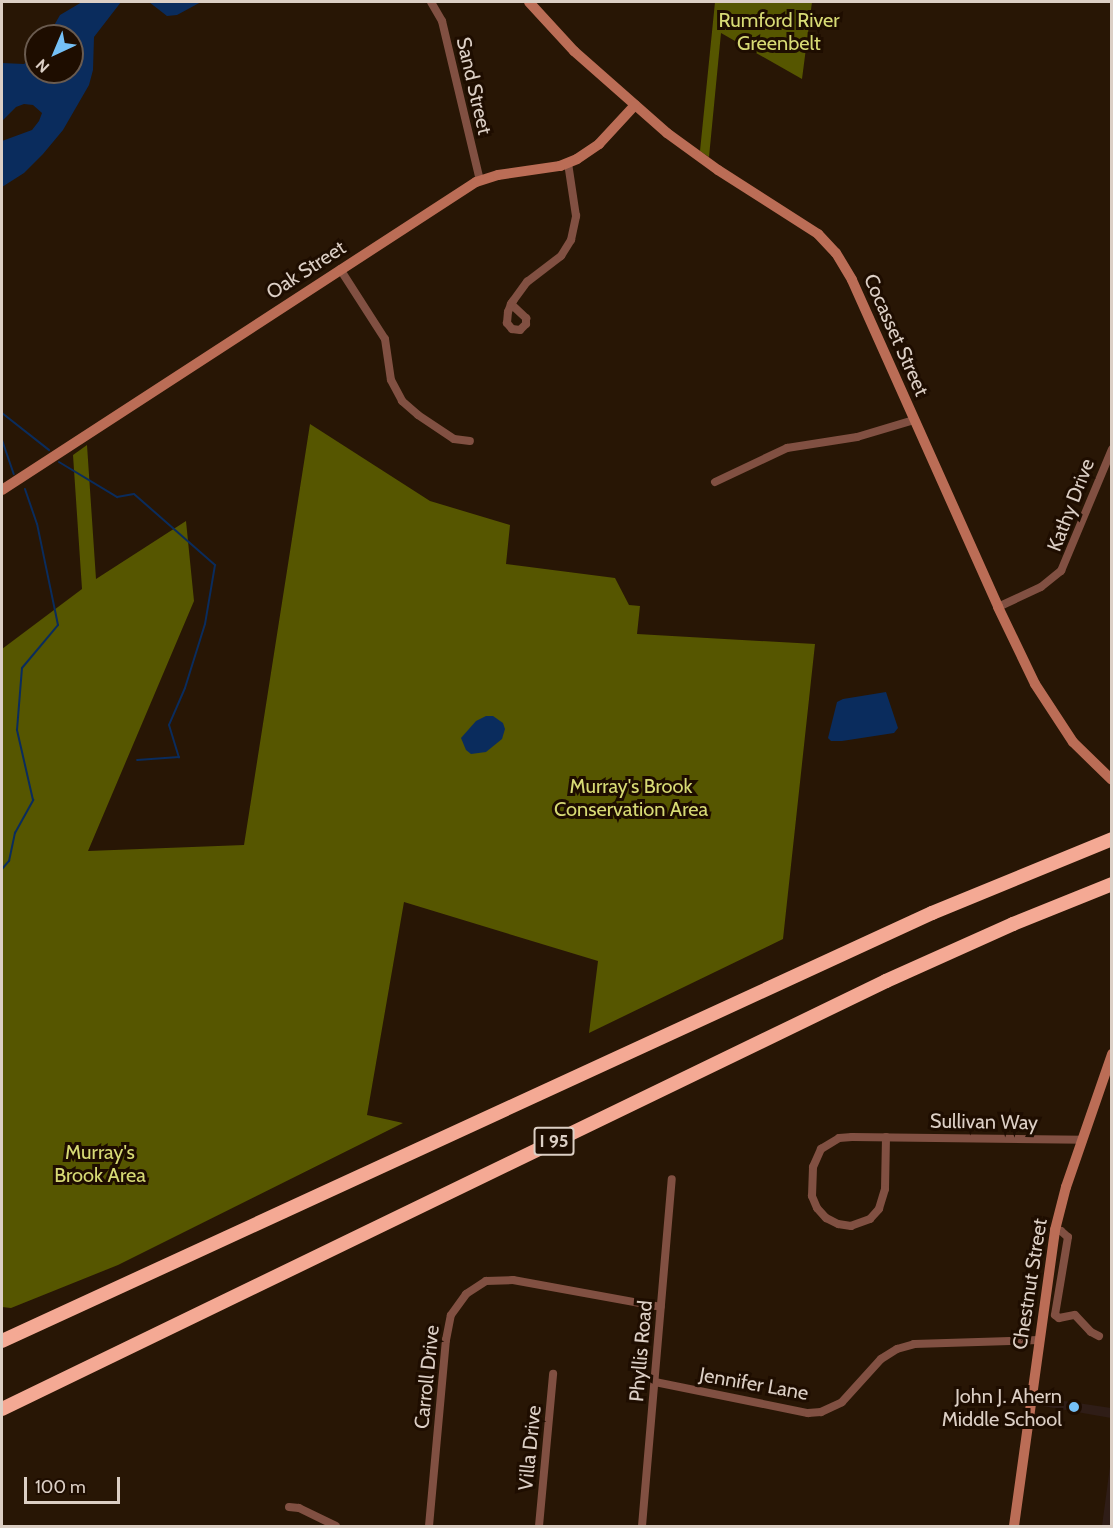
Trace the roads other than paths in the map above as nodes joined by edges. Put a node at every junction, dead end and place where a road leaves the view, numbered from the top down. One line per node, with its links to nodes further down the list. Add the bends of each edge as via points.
1 (431, 2): 5 (street, Sand Street, via 442,21)
2 (529, 2): 3 (street, Cocasset Street, via 565,42)
3 (635, 105): 4 (street, Oak Street, via 599,144); 8 (street, Cocasset Street, via 677,141 831,246 852,280)
4 (568, 164): 5 (street, Oak Street); 7 (street, via 576,216 571,240 556,261 522,287)
5 (480, 180): 6 (street, Oak Street)
6 (340, 269): 9 (street, via 385,339 391,380 402,401 454,439); 12 (street, Oak Street)
7 (511, 304)
8 (914, 420): 11 (street, via 857,436 787,448); 13 (street, Cocasset Street)
9 (470, 441)
10 (1112, 449): 13 (street, Kathy Drive, via 1061,571 1041,587)
11 (715, 482)
12 (2, 490)
13 (998, 607): 14 (street, Cocasset Street, via 1047,705 1080,750)
14 (1111, 780)
15 (1112, 839): 25 (highway, I 95, via 922,918)
16 (1112, 884): 28 (highway, I 95, via 886,981)
17 (1112, 1054): 19 (street, Chestnut Street)
18 (886, 1137): 18 (street, Sullivan Way, via 885,1190 879,1209 858,1224 838,1224 826,1218 814,1202 812,1189 813,1167 821,1149 845,1137); 19 (street, Sullivan Way)
19 (1083, 1140): 21 (street, Chestnut Street)
20 (672, 1179): 22 (street, Phyllis Road)
21 (1055, 1230): 23 (street, via 1068,1237 1055,1315 1075,1315); 24 (street, Chestnut Street)
22 (662, 1307): 27 (street, Phyllis Road); 31 (street, Carroll Drive, via 513,1280 486,1281 466,1294 455,1307 447,1332)
23 (1099, 1336)
24 (1039, 1340): 27 (street, Jennifer Lane, via 914,1344 897,1349 881,1359 842,1402 814,1412 790,1411); 34 (street, Chestnut Street)
25 (2, 1341)
26 (554, 1374): 32 (street, Villa Drive)
27 (655, 1382): 33 (street, Phyllis Road)
28 (2, 1409)
29 (289, 1507): 30 (street)
30 (336, 1527)
31 (429, 1527)
32 (538, 1527)
33 (642, 1527)
34 (1014, 1527)

